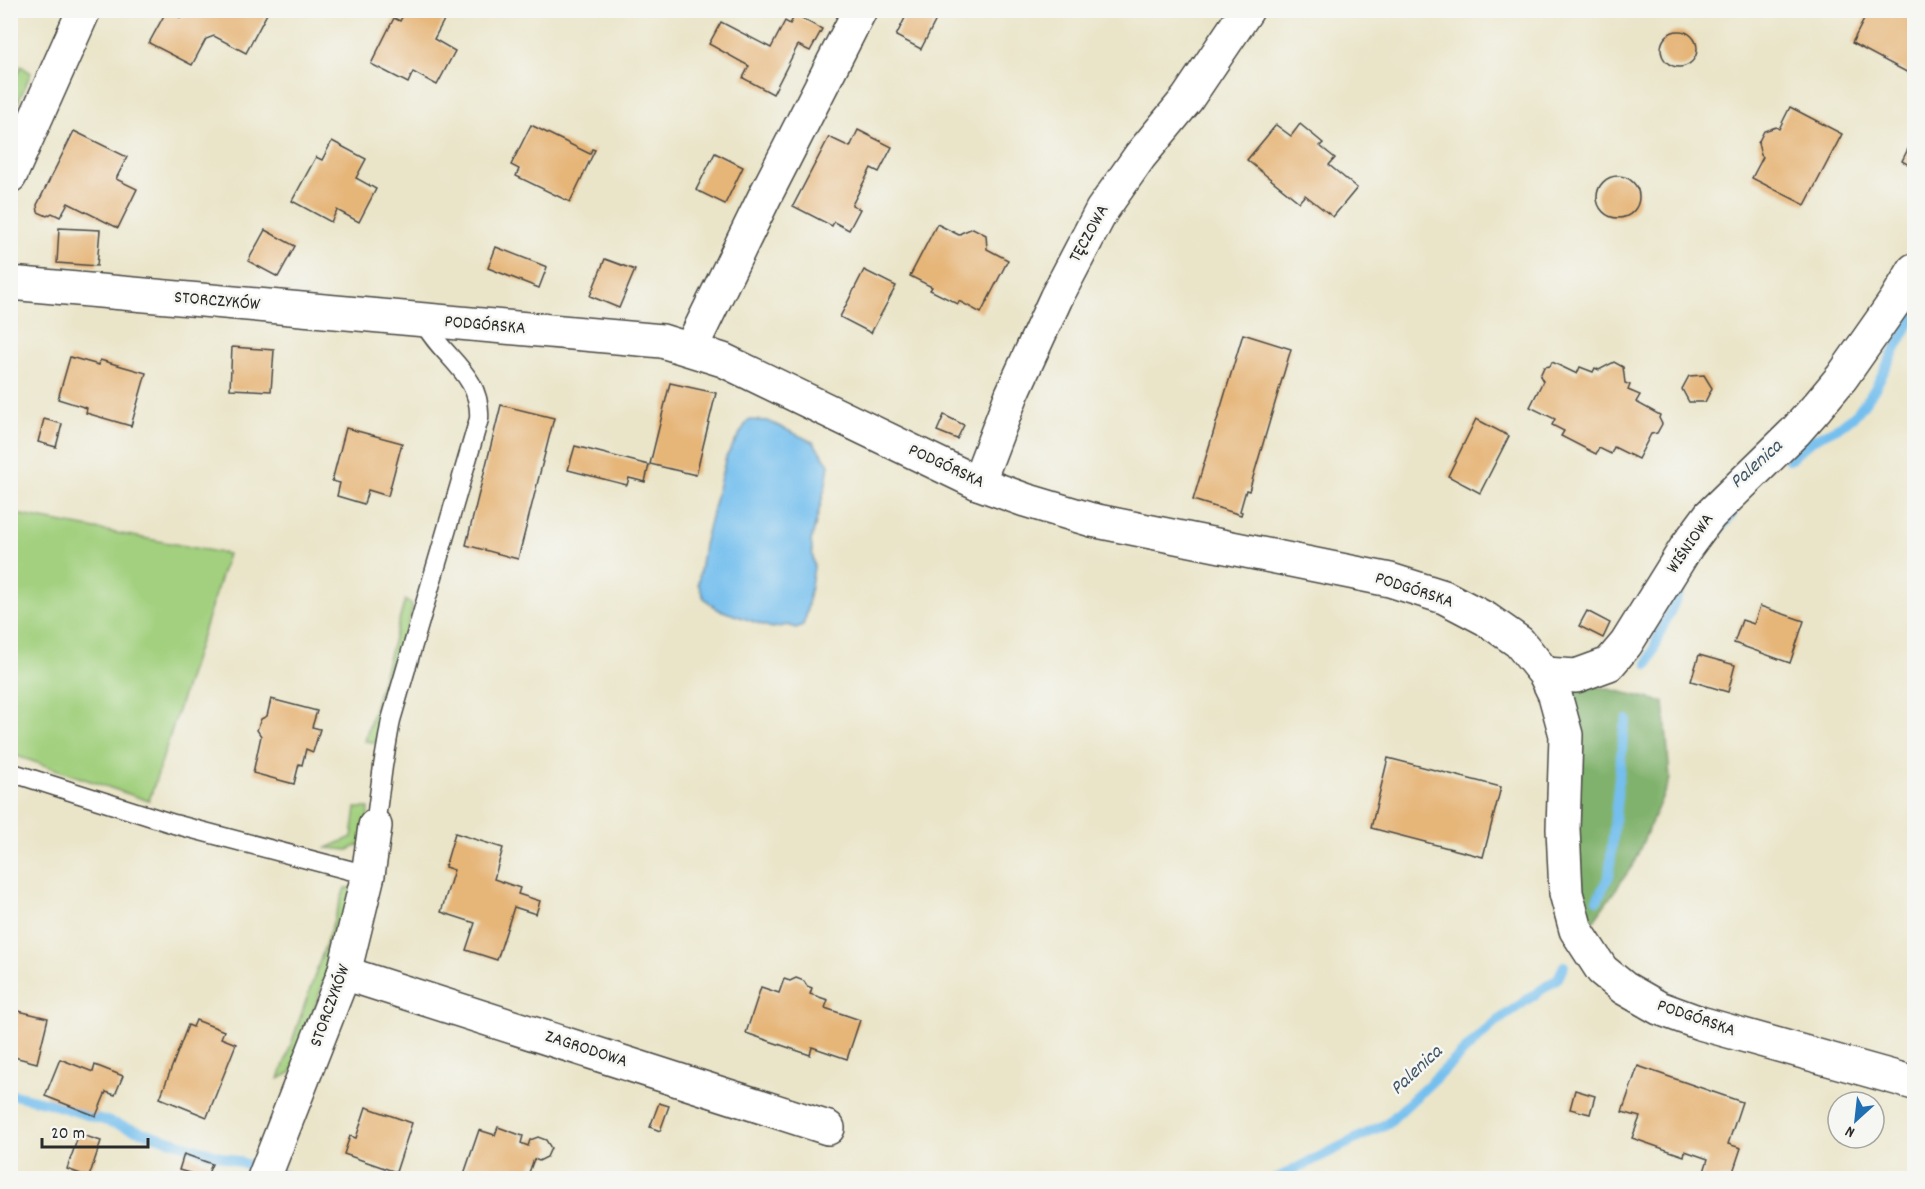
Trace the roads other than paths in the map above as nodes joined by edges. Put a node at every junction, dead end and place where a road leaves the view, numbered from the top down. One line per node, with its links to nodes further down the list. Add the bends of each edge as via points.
1 (84, 10): 4 (street)
2 (860, 10): 8 (street)
3 (1247, 10): 9 (street, TĘCZOWA, via 1187,99 1102,210 1022,372)
4 (10, 176)
5 (1914, 270): 10 (street, WIŚNIOWA, via 1842,377 1795,432 1710,515 1609,664 1576,676)
6 (10, 283): 7 (street, STORCZYKÓW)
7 (423, 321): 8 (street, PODGÓRSKA, via 662,341); 12 (lane, via 473,386 480,404 479,419 391,720)
8 (691, 348): 9 (street, PODGÓRSKA)
9 (978, 483): 10 (street, PODGÓRSKA, via 1092,520 1390,580 1444,597 1519,642)
10 (1545, 674): 15 (street, PODGÓRSKA, via 1566,735 1566,893 1576,930 1602,970 1659,1008 1689,1019)
11 (10, 772): 13 (lane, via 174,824)
12 (375, 826): 13 (street, STORCZYKÓW)
13 (369, 875): 14 (street, STORCZYKÓW)
14 (345, 973): 16 (street, ZAGRODOWA); 17 (street, STORCZYKÓW)
15 (1914, 1083)
16 (828, 1128)
17 (264, 1179)

